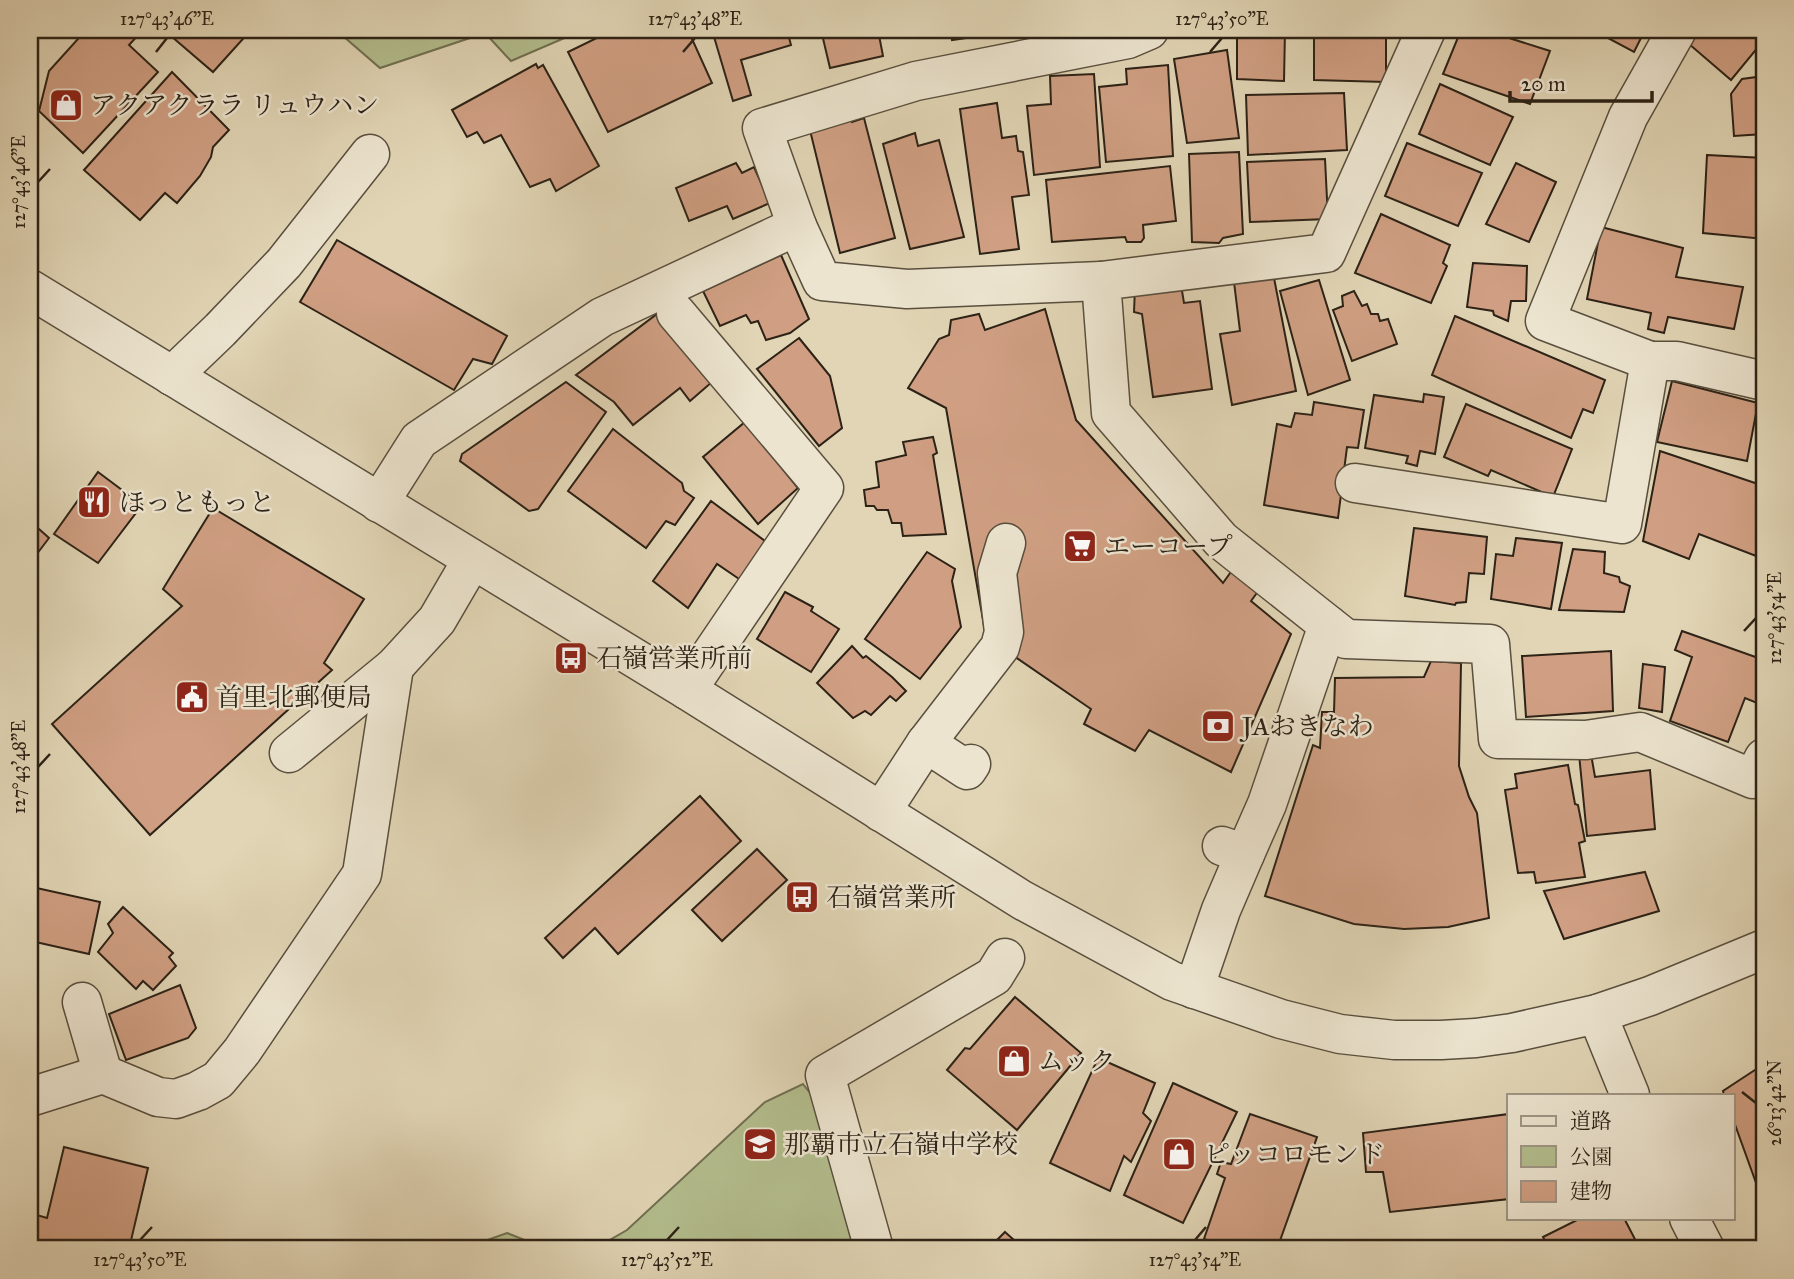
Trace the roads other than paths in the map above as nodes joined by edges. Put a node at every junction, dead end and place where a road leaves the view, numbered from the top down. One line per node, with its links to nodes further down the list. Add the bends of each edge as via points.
1 (1149, 30): 5 (street, via 1128,39 916,81 762,128)
2 (1426, 30): 6 (street, via 1326,253)
3 (1677, 30): 9 (street, via 1628,117 1545,321)
4 (370, 154): 10 (street, via 285,263)
5 (797, 226): 6 (street, via 822,281 907,289); 13 (street, via 602,317 419,440)
6 (1101, 281): 16 (street, via 1111,413 1221,540)
7 (30, 289): 10 (street)
8 (676, 313): 18 (street, via 824,488)
9 (1650, 361): 11 (street, via 1677,361); 12 (street, via 1622,524)
10 (172, 376): 13 (street)
11 (1764, 381)
12 (1355, 484)
13 (379, 502): 15 (street)
14 (1006, 542): 19 (street, via 997,573 1004,632 1000,647)
15 (472, 560): 17 (street, via 437,620); 18 (street)
16 (1328, 625): 21 (street, via 1346,639 1490,644 1498,739 1586,740 1640,732 1753,779); 26 (street, via 1267,804 1233,850 1221,910)
17 (394, 667): 20 (street); 29 (street, via 362,874 242,1051 218,1080 176,1099 158,1097)
18 (687, 690): 23 (street)
19 (926, 743): 22 (street, via 967,771); 23 (street)
20 (289, 753)
21 (1764, 758)
22 (971, 764)
23 (881, 812): 26 (street, via 1022,900)
24 (1764, 949): 28 (street)
25 (1005, 958): 33 (street, via 994,976 825,1075)
26 (1194, 989): 28 (street, via 1281,1020 1340,1034 1394,1040 1476,1038)
27 (82, 1002): 29 (street)
28 (1597, 1014): 30 (street)
29 (103, 1074): 31 (street)
30 (1630, 1094)
31 (30, 1097)
32 (1690, 1220): 34 (street)
33 (874, 1249)
34 (1705, 1249)

